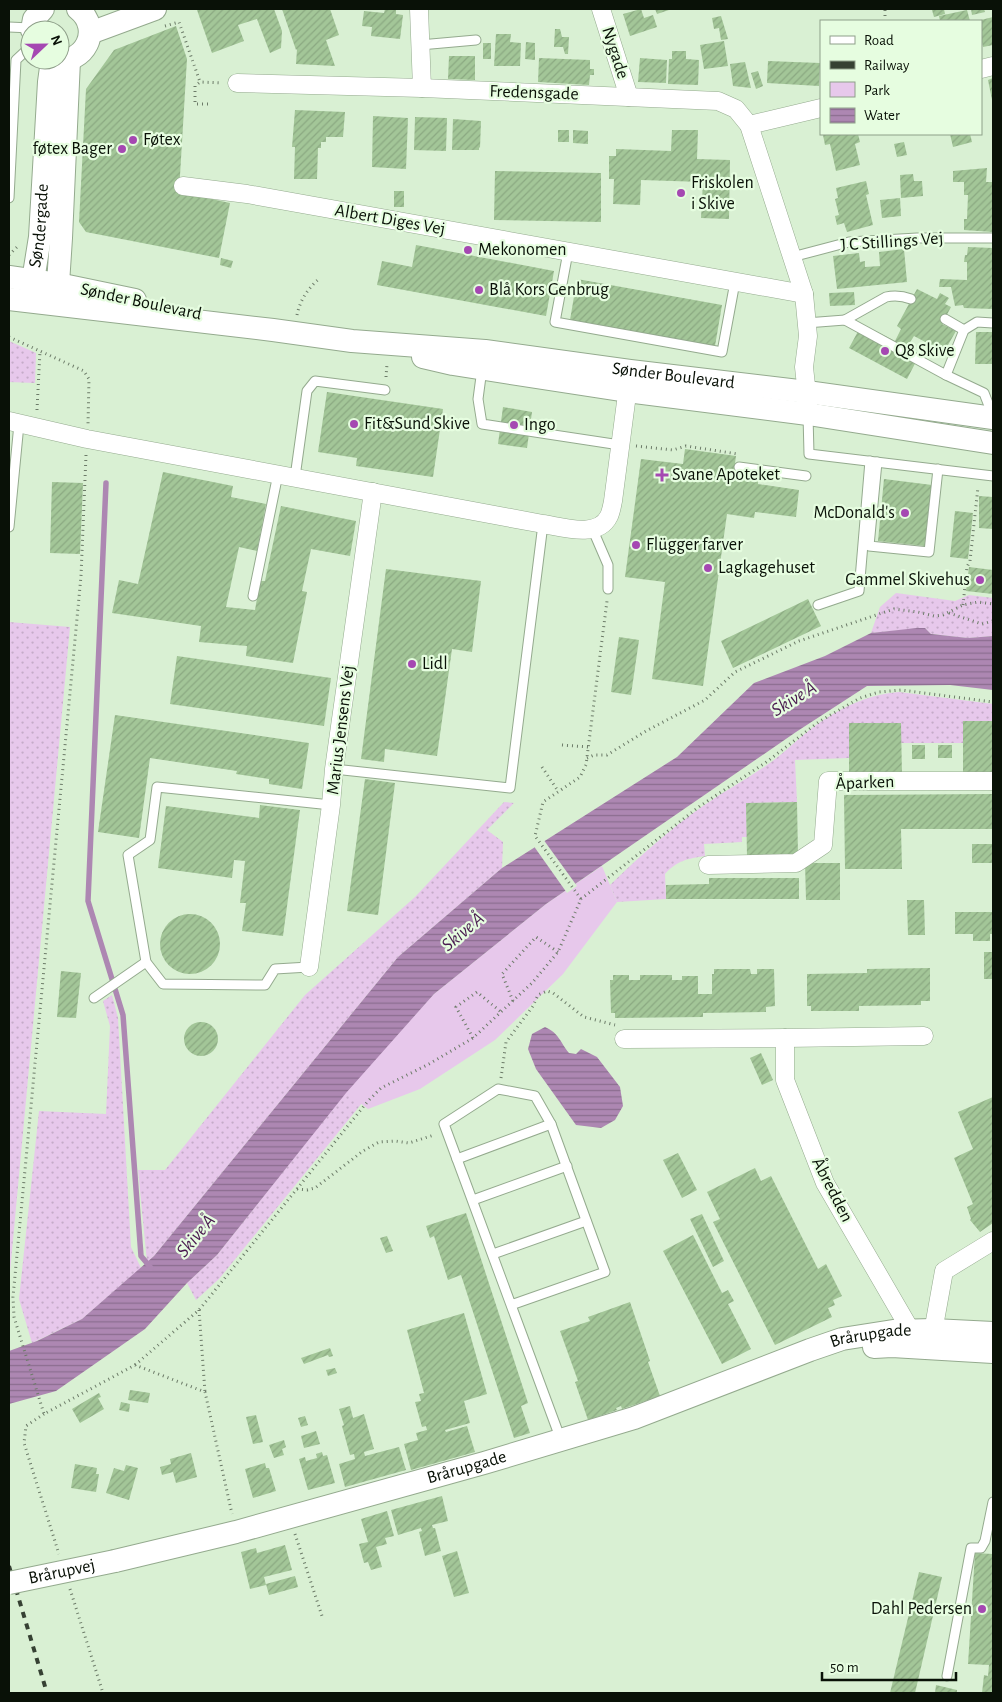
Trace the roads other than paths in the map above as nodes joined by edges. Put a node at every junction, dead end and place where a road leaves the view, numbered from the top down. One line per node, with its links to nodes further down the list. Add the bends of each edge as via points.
1 (43, 9): 6 (street)
2 (419, 9): 9 (street)
3 (601, 9): 16 (street, Nygade)
4 (84, 10): 7 (street)
5 (160, 18): 7 (street)
6 (34, 20)
7 (90, 33): 11 (street, via 84,50)
8 (476, 40): 9 (lane)
9 (420, 46): 15 (street)
10 (20, 53): 20 (lane, via 16,60)
11 (70, 57)
12 (54, 70): 25 (street, Søndergade, via 49,82 40,238)
13 (58, 70): 27 (street, Søndergade)
14 (237, 83): 15 (street, Fredensgade)
15 (422, 88): 16 (street, Fredensgade)
16 (629, 97): 18 (street, Fredensgade, via 718,101 736,109)
17 (820, 108): 18 (street)
18 (750, 125): 23 (street)
19 (183, 186): 22 (street, Albert Diges Vej)
20 (9, 198)
21 (993, 238): 23 (lane, J C Stillings Vej, via 848,242)
22 (568, 252): 26 (street, Albert Diges Vej); 26 (lane, via 555,322 585,328 722,352)
23 (792, 257): 28 (street)
24 (9, 277): 25 (street, Sønder Boulevard)
25 (34, 280): 27 (street, Sønder Boulevard); 30 (street, Søndergade)
26 (735, 282): 28 (street, Albert Diges Vej)
27 (57, 294): 30 (street, Sønder Boulevard); 36 (street, Sønder Boulevard)
28 (804, 294): 33 (street)
29 (911, 299): 32 (lane, via 886,297)
30 (19, 300)
31 (945, 319): 35 (lane)
32 (845, 320): 33 (lane); 38 (lane, Sønder Boulevard)
33 (806, 323): 41 (street, via 808,336 804,367)
34 (993, 323): 35 (lane, via 977,322)
35 (964, 330): 38 (lane)
36 (352, 341): 37 (street, Sønder Boulevard); 37 (street, Sønder Boulevard, via 453,364)
37 (484, 360): 39 (street, Sønder Boulevard); 45 (lane, via 478,399 482,424)
38 (946, 375): 43 (lane, Sønder Boulevard, via 984,393)
39 (629, 381): 41 (street, Sønder Boulevard); 42 (street, Sønder Boulevard); 45 (street)
40 (385, 390): 50 (lane, via 315,381 307,391)
41 (807, 392): 42 (street); 43 (street, Sønder Boulevard)
42 (808, 414): 46 (street, Sønder Boulevard); 47 (lane, via 809,454)
43 (993, 417)
44 (21, 424): 50 (street); 55 (lane)
45 (620, 444): 56 (street, via 608,518)
46 (993, 444)
47 (873, 462): 49 (lane); 49 (lane, via 869,546 929,552); 59 (lane, via 859,591)
48 (739, 467): 51 (lane)
49 (938, 469): 52 (lane)
50 (286, 476): 53 (street); 58 (lane)
51 (806, 476)
52 (993, 476)
53 (373, 492): 54 (street); 60 (street, Marius Jensens Vej)
54 (542, 524): 56 (street, via 584,531); 60 (lane, via 510,788)
55 (9, 527)
56 (592, 528): 57 (lane, via 608,565)
57 (608, 589)
58 (253, 596)
59 (818, 605)
60 (334, 769): 62 (street, Marius Jensens Vej)
61 (993, 781): 63 (street, Åparken, via 828,781 823,846 796,863)
62 (331, 805): 64 (lane, via 157,787 150,840 128,855); 65 (street, Marius Jensens Vej)
63 (708, 865)
64 (146, 962): 65 (lane, via 163,984 265,986 274,969); 66 (lane)
65 (309, 967)
66 (94, 998)
67 (924, 1036): 68 (street)
68 (785, 1038): 69 (street); 79 (street, Åbredden, via 785,1080 825,1182)
69 (624, 1039)
70 (551, 1124): 71 (lane); 71 (lane, via 535,1096 498,1088 444,1124); 72 (lane)
71 (457, 1159): 73 (lane)
72 (567, 1166): 73 (lane); 74 (lane)
73 (472, 1200): 76 (lane)
74 (586, 1221): 76 (lane); 77 (lane, via 605,1272)
75 (993, 1241): 79 (street, Brårupgade, via 944,1271)
76 (492, 1254): 77 (lane)
77 (511, 1305): 81 (lane)
78 (993, 1333): 79 (street, Brårupgade)
79 (924, 1336): 80 (street, Brårupgade); 81 (street, Brårupgade, via 893,1331 842,1340 634,1418)
80 (993, 1352)
81 (561, 1440): 83 (street, Brårupgade, via 236,1532)
82 (993, 1503): 85 (lane, via 985,1541 981,1548 971,1548)
83 (115, 1562): 84 (street, Brårupvej, bridge)
84 (9, 1583)
85 (946, 1676)

